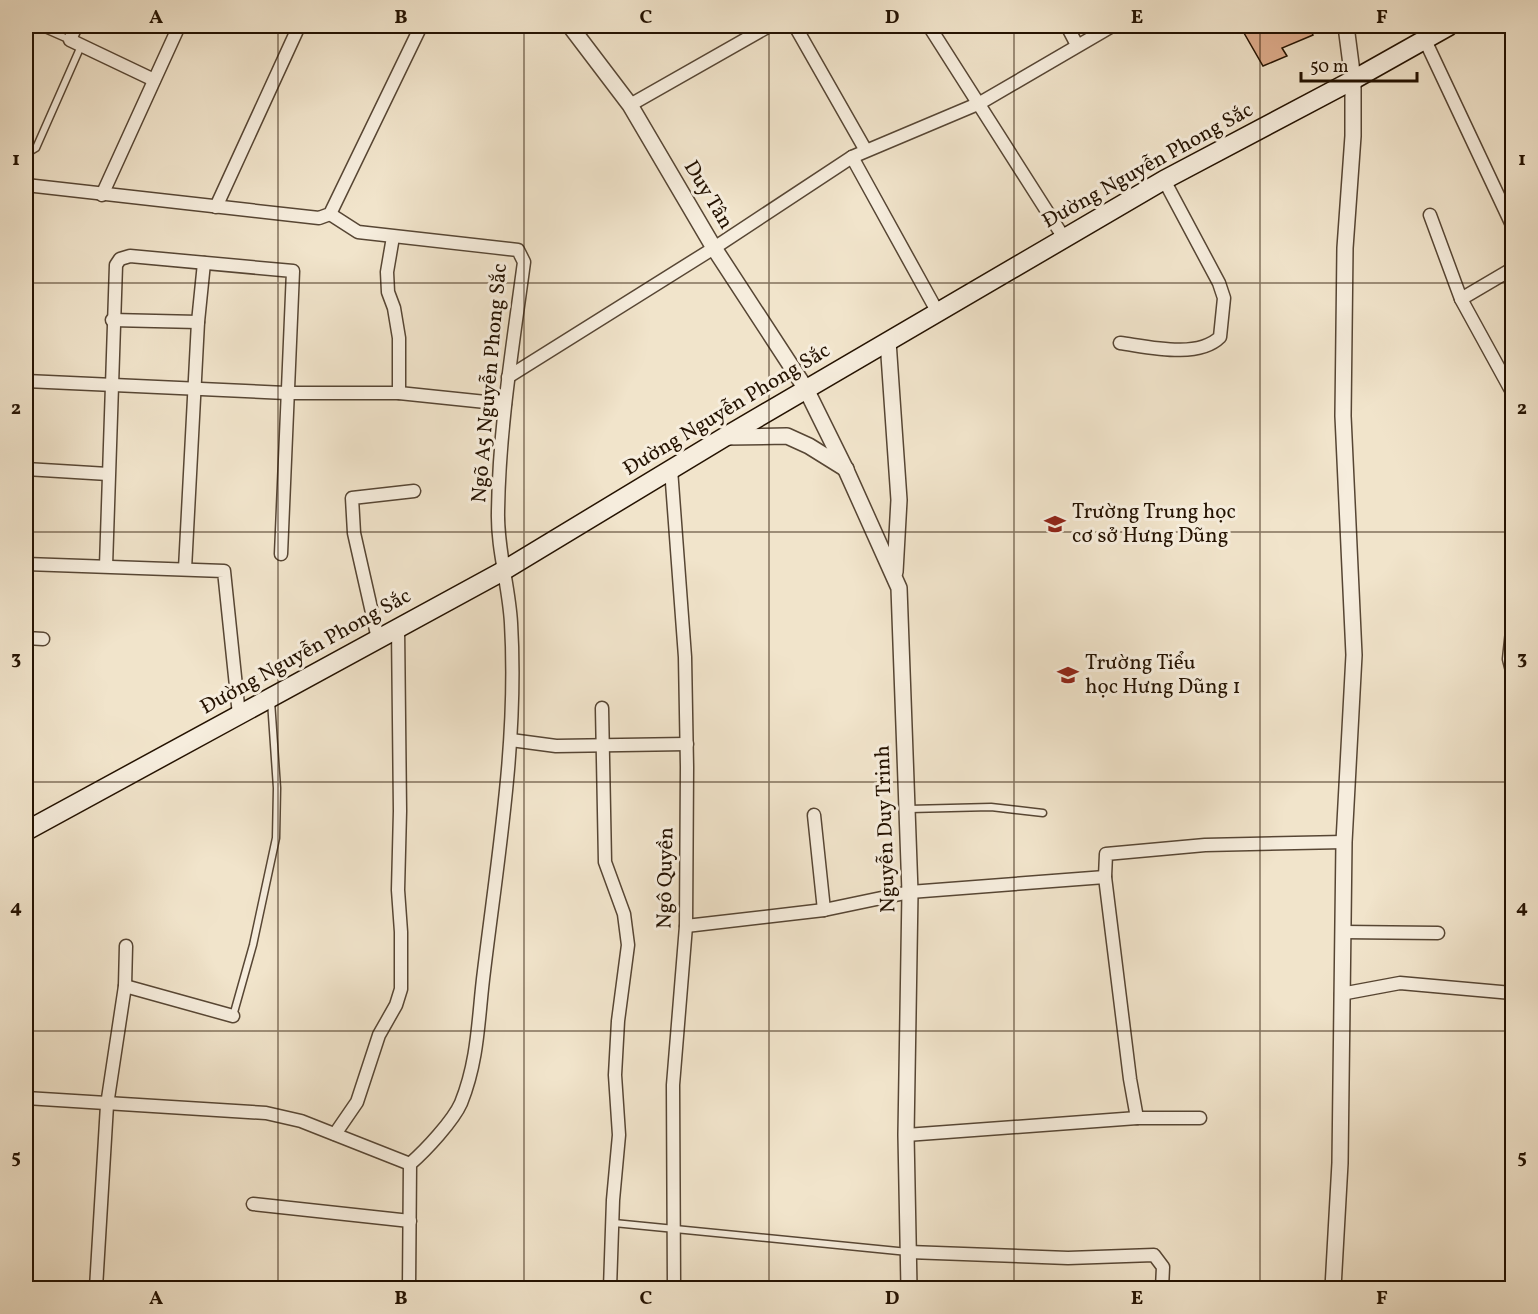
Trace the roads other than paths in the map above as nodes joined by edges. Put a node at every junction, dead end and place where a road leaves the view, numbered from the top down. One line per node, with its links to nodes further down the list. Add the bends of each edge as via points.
1 (38, 26): 15 (lane)
2 (76, 26): 15 (street)
3 (179, 26): 17 (street)
4 (299, 26): 27 (street)
5 (421, 26): 28 (street)
6 (570, 26): 20 (street, Duy Tân)
7 (769, 26): 20 (street)
8 (795, 26): 21 (street)
9 (929, 26): 19 (street)
10 (1067, 26): 16 (street)
11 (1112, 26): 16 (street)
12 (1346, 26): 18 (street)
13 (1449, 26): 14 (main road, Đường Nguyễn Phong Sắc)
14 (1424, 38): 18 (main road, Đường Nguyễn Phong Sắc); 30 (street)
15 (75, 43): 17 (street); 22 (lane, via 36,148)
16 (1077, 45): 19 (street)
17 (154, 80): 26 (street)
18 (1353, 80): 24 (main road, Đường Nguyễn Phong Sắc); 79 (street, via 1343,389 1354,656)
19 (980, 103): 21 (street); 32 (street)
20 (630, 105): 33 (street, Duy Tân)
21 (865, 150): 23 (street)
22 (26, 154)
23 (852, 157): 33 (street); 37 (street)
24 (1164, 180): 32 (main road, Đường Nguyễn Phong Sắc); 41 (street, via 1219,283 1224,298 1220,336 1204,347 1175,350)
25 (26, 185): 26 (street)
26 (102, 195): 27 (street)
27 (216, 207): 28 (street, via 319,218)
28 (330, 214): 31 (street, Ngõ A5 Nguyễn Phong Sắc, via 358,232)
29 (1430, 215): 36 (street)
30 (1512, 225)
31 (393, 237): 42 (street, Ngõ A5 Nguyễn Phong Sắc, via 518,250 524,262); 49 (street, via 388,282 399,338)
32 (1064, 238): 37 (main road, Đường Nguyễn Phong Sắc)
33 (714, 248): 42 (street); 47 (street, Duy Tân)
34 (204, 263): 38 (street, via 130,256 120,259 116,265); 39 (street); 48 (street, via 293,271)
35 (1512, 269): 36 (street)
36 (1461, 299): 45 (street)
37 (937, 311): 40 (main road, Đường Nguyễn Phong Sắc)
38 (112, 320): 39 (street); 44 (street)
39 (198, 322): 46 (street)
40 (888, 341): 47 (main road, Đường Nguyễn Phong Sắc); 62 (street, via 899,489)
41 (1120, 343)
42 (508, 377): 50 (street, Ngõ A5 Nguyễn Phong Sắc)
43 (26, 381): 44 (street)
44 (111, 385): 46 (street); 55 (street)
45 (1511, 385)
46 (194, 388): 48 (street); 60 (street)
47 (806, 389): 51 (main road, Đường Nguyễn Phong Sắc); 54 (street, Nguyễn Duy Trinh)
48 (286, 393): 49 (street); 57 (street)
49 (399, 393): 50 (street)
50 (505, 404): 61 (street, Ngõ A5 Nguyễn Phong Sắc, via 498,514)
51 (723, 438): 53 (main road, Đường Nguyễn Phong Sắc); 54 (street, via 787,436)
52 (26, 469): 55 (street)
53 (671, 469): 61 (main road, Đường Nguyễn Phong Sắc); 73 (street, Ngô Quyền, via 685,657)
54 (846, 470): 62 (street, Nguyễn Duy Trinh)
55 (108, 474): 59 (street)
56 (414, 491): 67 (street, via 352,498 356,544)
57 (281, 554)
58 (26, 564): 59 (street)
59 (106, 566): 60 (street)
60 (185, 569): 71 (street, via 224,571)
61 (503, 571): 63 (main road, Đường Nguyễn Phong Sắc); 72 (street, Ngõ A5 Nguyễn Phong Sắc, via 511,621)
62 (895, 575): 75 (street, Nguyễn Duy Trinh, via 900,600)
63 (398, 628): 67 (main road, Đường Nguyễn Phong Sắc); 95 (street, via 401,989 379,1035 357,1102)
64 (1512, 631): 68 (street)
65 (26, 638): 66 (street)
66 (43, 639)
67 (378, 639): 69 (main road, Đường Nguyễn Phong Sắc)
68 (1512, 671)
69 (271, 697): 71 (main road, Đường Nguyễn Phong Sắc); 90 (lane, via 276,838)
70 (602, 708): 74 (street)
71 (239, 715): 78 (main road, Đường Nguyễn Phong Sắc)
72 (511, 740): 74 (street, via 556,746); 97 (street, Ngõ A5 Nguyễn Phong Sắc, via 476,1057 460,1105)
73 (687, 744): 74 (street); 83 (street, Ngô Quyền)
74 (602, 746): 100 (street, via 605,862 624,914 628,945 615,1075 619,1134)
75 (905, 809): 76 (lane, via 991,807); 81 (street, Nguyễn Duy Trinh)
76 (1043, 813)
77 (814, 815): 82 (street)
78 (26, 831)
79 (1344, 842): 80 (street, via 1205,845 1106,854); 84 (street)
80 (1105, 877): 81 (street); 93 (street)
81 (910, 892): 82 (street); 96 (street, Nguyễn Duy Trinh)
82 (824, 910): 83 (street)
83 (686, 926): 101 (street, Ngô Quyền, via 673,1085)
84 (1343, 932): 85 (street); 89 (street)
85 (1438, 933)
86 (126, 946): 87 (street)
87 (124, 986): 90 (street); 92 (street)
88 (1512, 993): 89 (street, via 1400,983)
89 (1341, 994): 109 (street, via 1340,1163)
90 (233, 1016)
91 (26, 1098): 92 (street)
92 (107, 1104): 95 (street, via 266,1113); 103 (street)
93 (1137, 1118): 94 (street); 96 (street)
94 (1200, 1118)
95 (335, 1134): 97 (street)
96 (906, 1135): 102 (street, Nguyễn Duy Trinh)
97 (410, 1164): 99 (street)
98 (253, 1204): 99 (street)
99 (410, 1221): 104 (street)
100 (614, 1223): 101 (lane); 105 (street)
101 (674, 1230): 102 (lane); 106 (street, Ngô Quyền)
102 (909, 1252): 107 (street, Nguyễn Duy Trinh); 108 (street, via 1068,1258 1154,1255 1163,1267)
103 (96, 1288)
104 (410, 1288)
105 (610, 1288)
106 (674, 1288)
107 (909, 1288)
108 (1162, 1288)
109 (1333, 1288)

